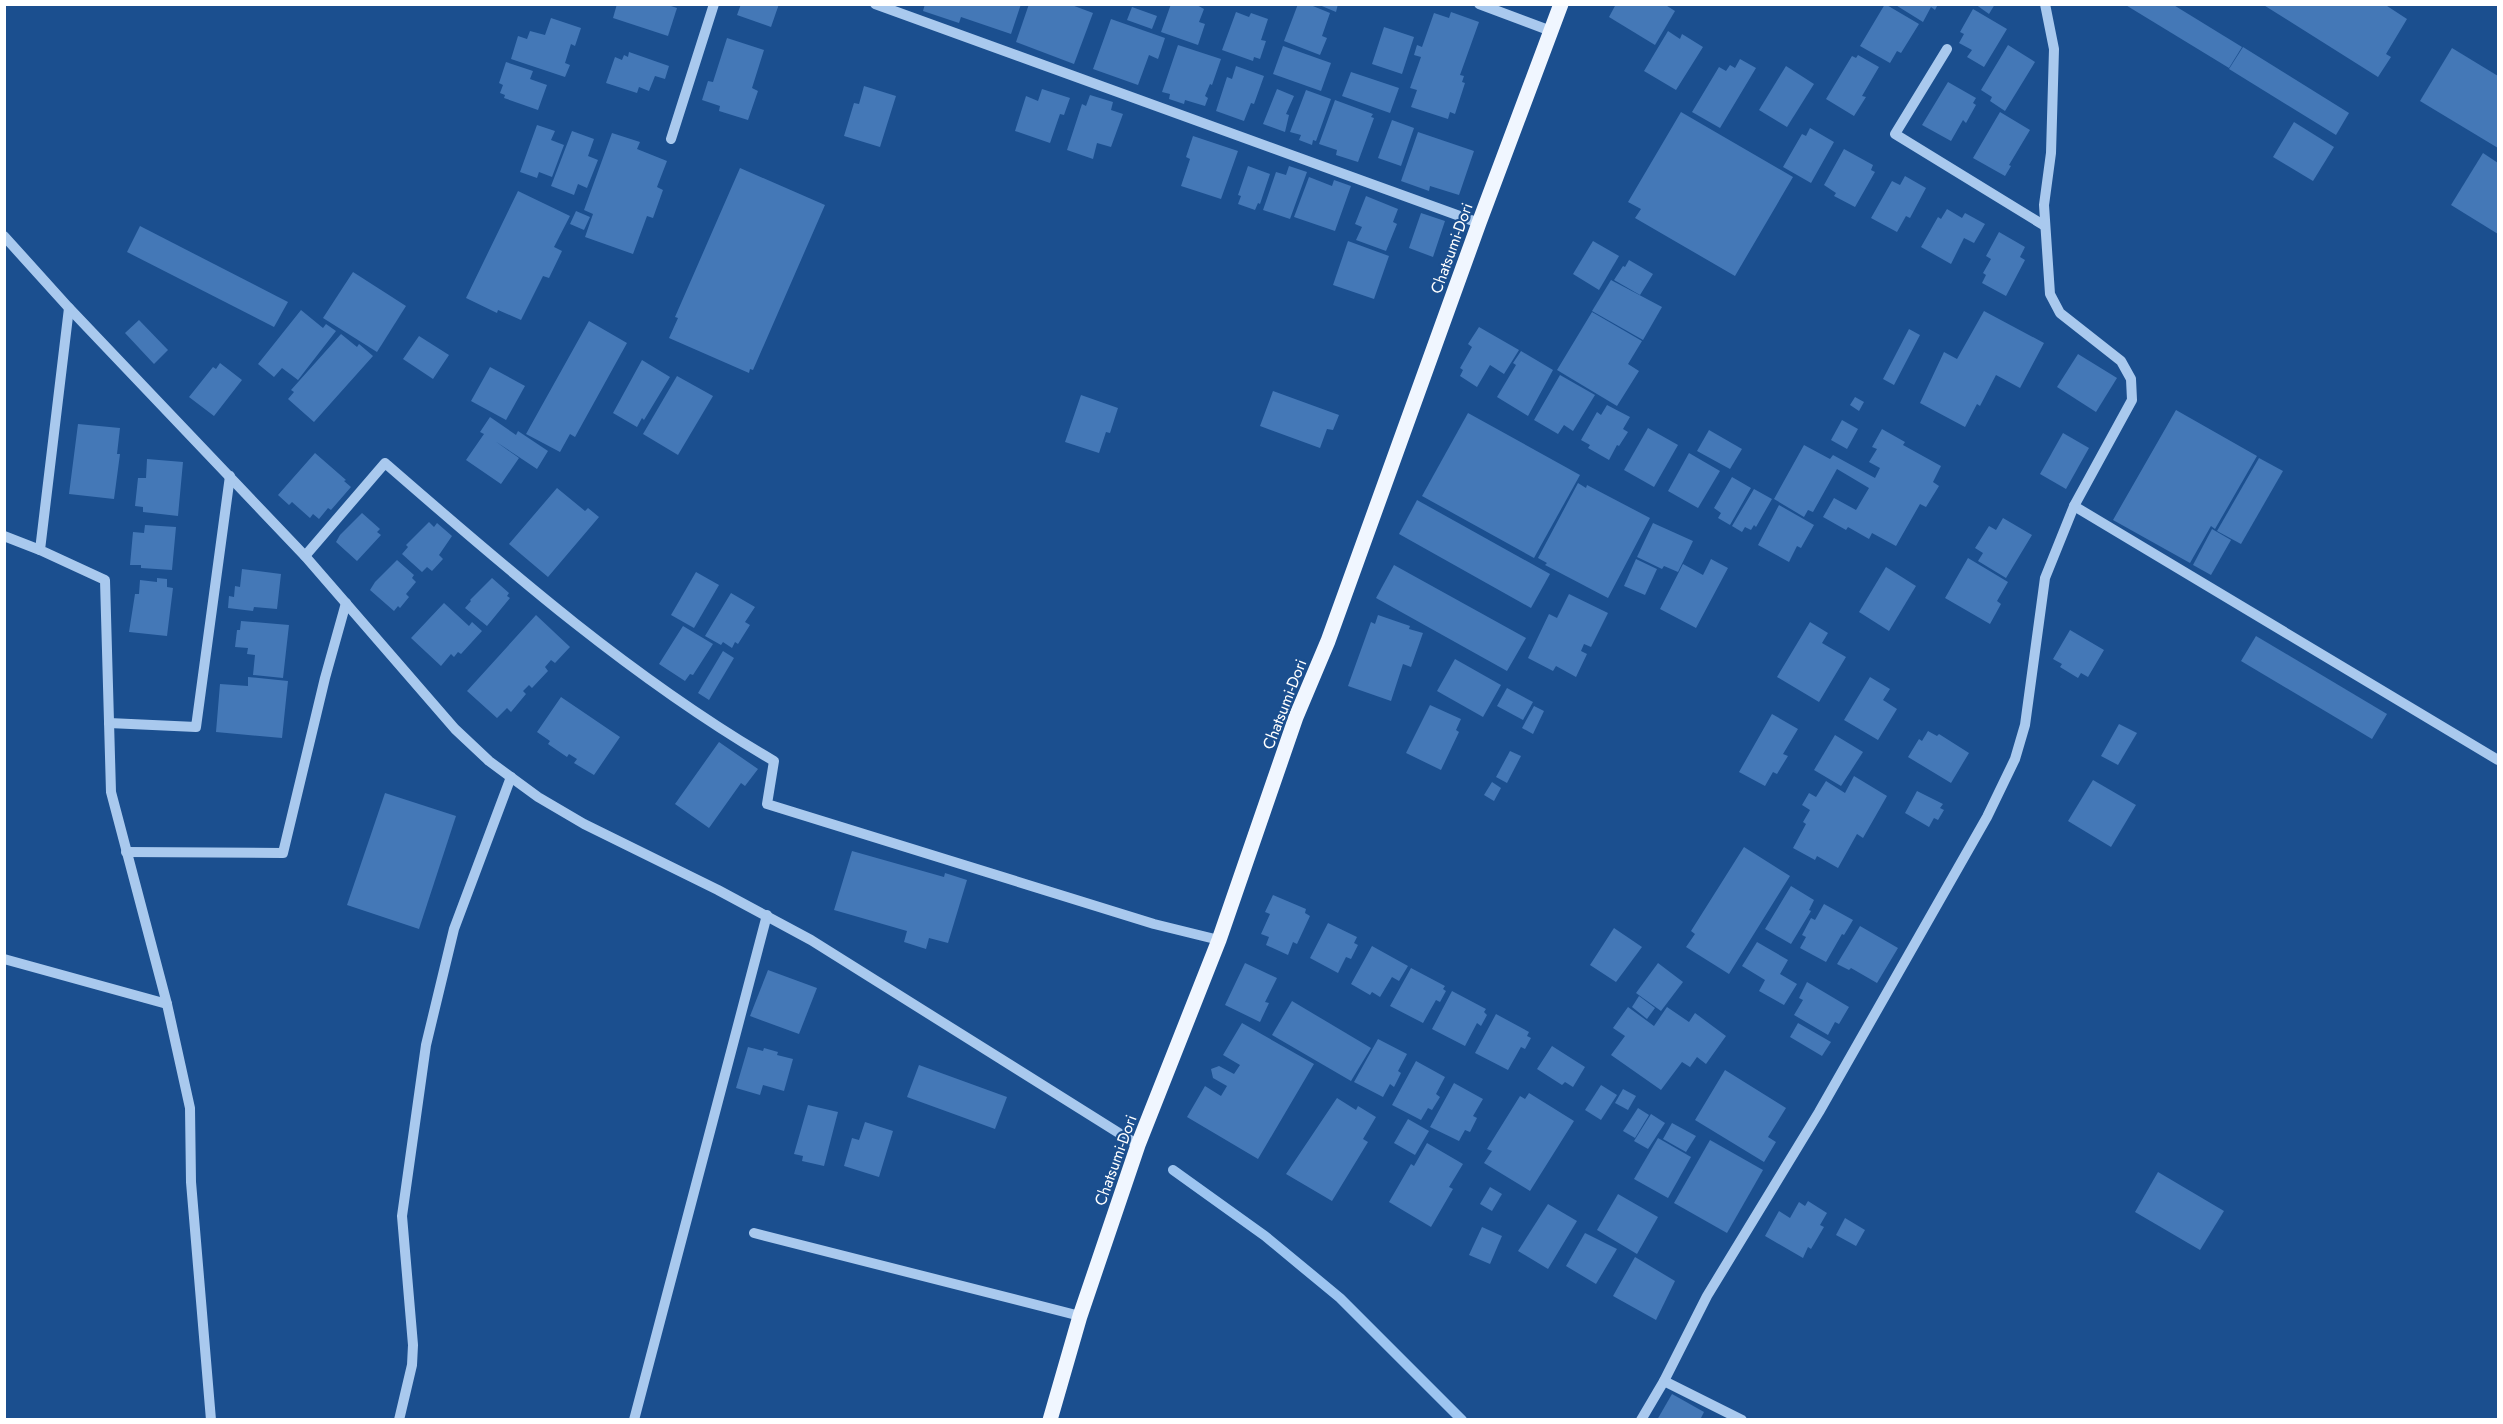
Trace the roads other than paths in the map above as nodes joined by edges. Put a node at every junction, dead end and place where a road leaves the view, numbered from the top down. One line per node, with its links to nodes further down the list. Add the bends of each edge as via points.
1 (714, 4): 8 (street)
2 (875, 4): 9 (street)
3 (1479, 4): 6 (street)
4 (1561, 4): 6 (main road, Chatsumi-Dori)
5 (2045, 4): 10 (street, via 2054,49)
6 (1551, 31): 9 (main road, Chatsumi-Dori)
7 (1947, 49): 10 (street, via 1894,134)
8 (671, 140)
9 (1479, 223): 24 (main road, Chatsumi-Dori, via 1328,640 1296,717)
10 (2045, 226): 14 (street, via 2050,294 2060,313 2121,361 2131,379 2133,400)
11 (4, 236): 12 (street)
12 (69, 308): 13 (street); 16 (street)
13 (230, 476): 17 (street); 19 (street, via 196,728)
14 (2074, 507): 20 (street); 30 (street, via 2045,578 2025,725 2015,759 1987,817 1819,1112 1707,1296)
15 (4, 536): 16 (street)
16 (40, 550): 19 (street, via 105,580)
17 (305, 556): 18 (street); 24 (street, via 386,463 589,635 732,737 774,761 767,804 1154,924)
18 (346, 603): 21 (street, via 454,729); 22 (street, via 283,853)
19 (110, 723): 22 (street, via 111,792)
20 (2499, 760)
21 (511, 777): 23 (street, via 584,824); 32 (street, via 454,929 426,1045 402,1216 413,1345)
22 (126, 852): 26 (street)
23 (767, 915): 27 (street); 33 (street)
24 (1219, 940): 27 (main road, Chatsumi-Dori)
25 (4, 959): 26 (street)
26 (167, 1004): 31 (street, via 190,1108 192,1193)
27 (1138, 1145): 29 (main road, Chatsumi-Dori)
28 (754, 1233): 29 (street)
29 (1080, 1316): 34 (main road, Chatsumi-Dori)
30 (1664, 1381): 35 (street); 36 (street)
31 (211, 1419)
32 (399, 1419)
33 (634, 1419)
34 (1050, 1419)
35 (1641, 1419)
36 (1742, 1419)

